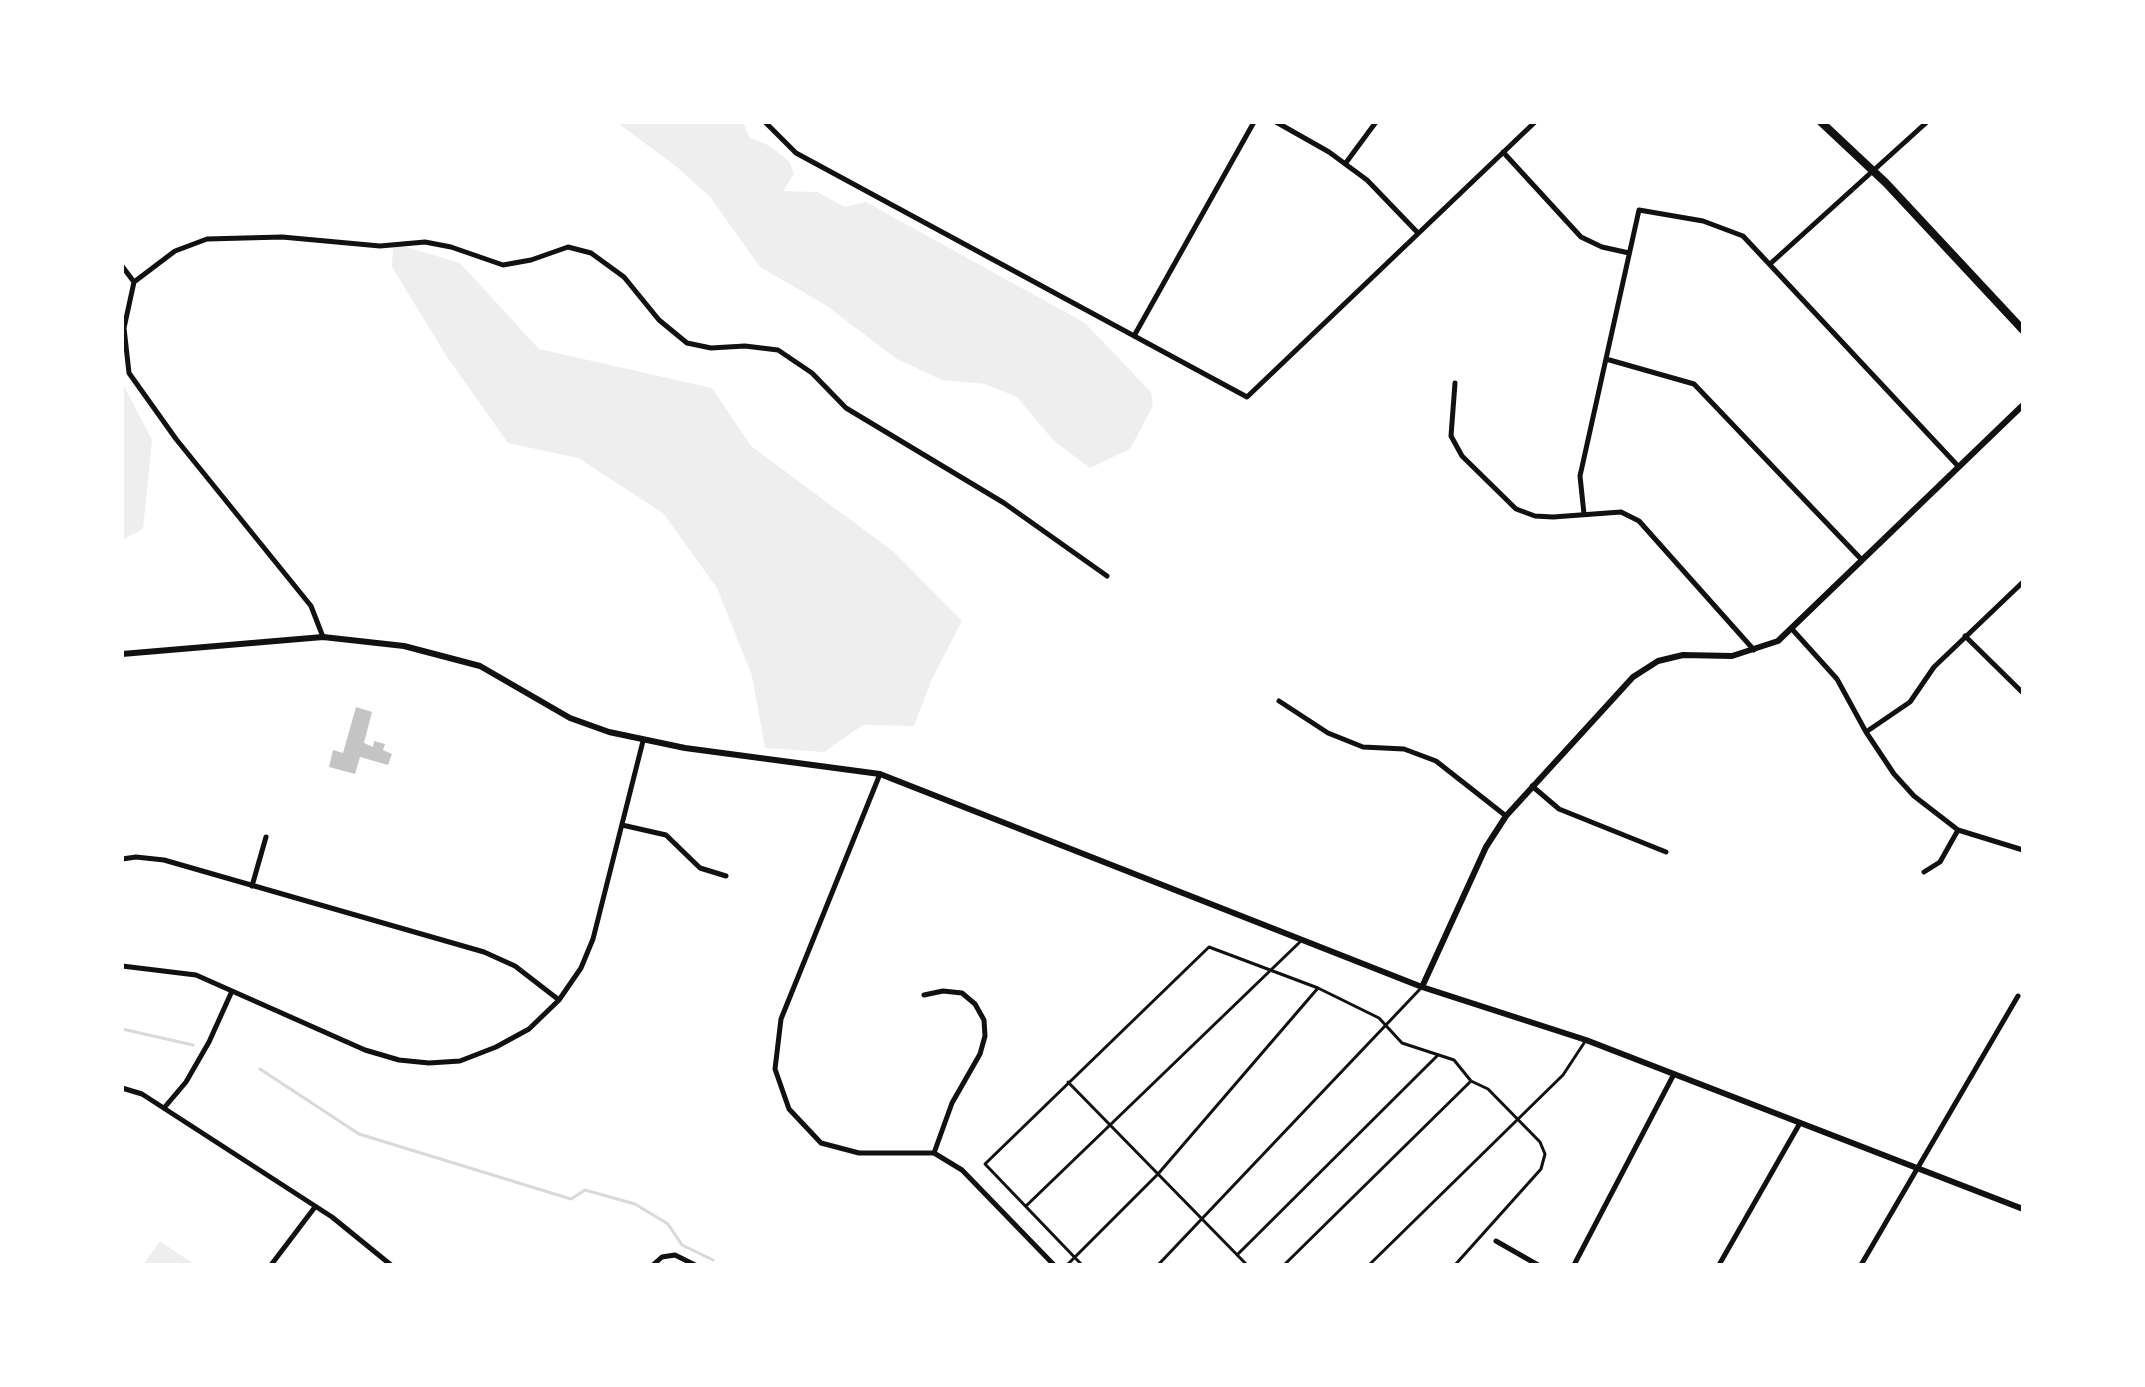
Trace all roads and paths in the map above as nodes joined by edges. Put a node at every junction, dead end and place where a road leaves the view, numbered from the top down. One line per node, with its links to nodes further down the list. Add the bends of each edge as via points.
1 (765, 122): 17 (street, via 796,153)
2 (1254, 122): 17 (street)
3 (1276, 122): 9 (street)
4 (1376, 122): 9 (street)
5 (1535, 122): 8 (street)
6 (1821, 122): 10 (main road)
7 (1927, 122): 10 (street)
8 (1503, 152): 11 (street); 12 (street, via 1581,237)
9 (1345, 164): 11 (street)
10 (1875, 172): 13 (street); 16 (main road)
11 (1418, 233): 17 (street, via 1247,397)
12 (1629, 253): 13 (street, via 1639,210 1703,221 1743,236); 18 (street)
13 (1770, 264): 21 (street)
14 (122, 266): 15 (street)
15 (134, 282): 24 (street, via 175,251 207,239 282,237 380,246 425,242 503,265 568,247 591,253 624,277 659,320 687,343 778,350 812,373 846,408 1004,503); 28 (street, via 124,328 129,373 311,606)
16 (2023, 330)
17 (1134, 336)
18 (1606, 359): 22 (street, via 1580,476); 23 (street, via 1694,384)
19 (1455, 383): 22 (street, via 1451,436 1462,456 1516,509 1535,516)
20 (2023, 405): 21 (street)
21 (1958, 466): 23 (street)
22 (1584, 514): 29 (street, via 1621,512 1639,521)
23 (1861, 559): 26 (street)
24 (1107, 576)
25 (2023, 582): 27 (street)
26 (1791, 628): 29 (street); 33 (street, via 1837,679)
27 (1965, 636): 31 (street); 33 (street, via 1910,702)
28 (323, 637): 30 (street); 34 (street, via 404,646 480,666 570,718)
29 (1755, 651): 36 (street, via 1658,661 1633,677)
30 (122, 654)
31 (2023, 693)
32 (1279, 701): 37 (street, via 1328,733 1363,747 1404,749 1436,761)
33 (1866, 732): 39 (street, via 1914,796)
34 (643, 741): 35 (street); 38 (street)
35 (880, 774): 47 (street); 67 (street, via 781,1019 775,1069 789,1109 821,1143 859,1153)
36 (1532, 785): 37 (street); 42 (street, via 1559,809)
37 (1506, 816): 50 (street, via 1486,847)
38 (622, 825): 45 (street, via 666,835 700,868); 55 (street, via 593,939)
39 (1958, 830): 41 (street); 44 (street, via 1940,862)
40 (266, 837): 46 (street)
41 (2023, 850)
42 (1666, 852)
43 (122, 859): 46 (street, via 164,860)
44 (1924, 872)
45 (726, 876)
46 (252, 886): 55 (street, via 484,952 515,966)
47 (1302, 940): 49 (lane); 50 (street)
48 (122, 966): 52 (street, via 196,975)
49 (1272, 970): 51 (lane); 61 (lane, via 1209,947); 66 (lane)
50 (1422, 987): 56 (lane); 57 (street)
51 (1318, 988): 56 (lane); 69 (lane)
52 (232, 991): 55 (street, via 365,1050 429,1063 460,1061 496,1047 529,1029); 63 (street, via 186,1082)
53 (924, 995): 67 (street, via 962,993 984,1020 980,1054 952,1103)
54 (2018, 996): 68 (street)
55 (559, 1000)
56 (1389, 1024): 58 (lane, via 1402,1043); 73 (lane)
57 (1586, 1040): 59 (street); 64 (lane, via 1563,1075)
58 (1438, 1055): 60 (lane, via 1454,1060); 75 (lane)
59 (1674, 1074): 65 (street); 90 (street)
60 (1471, 1081): 64 (lane, via 1488,1089); 86 (lane)
61 (1068, 1082): 66 (lane); 70 (lane, via 985,1164)
62 (122, 1088): 63 (street)
63 (164, 1108): 71 (street)
64 (1518, 1120): 87 (lane); 88 (lane, via 1540,1142 1545,1158 1541,1169)
65 (1800, 1123): 68 (street); 91 (street)
66 (1110, 1125): 69 (lane); 70 (lane)
67 (934, 1153): 81 (street, via 962,1170)
68 (1919, 1168): 72 (street); 92 (street)
69 (1158, 1174): 73 (lane); 76 (lane)
70 (1026, 1206): 76 (lane)
71 (315, 1207): 77 (street); 78 (street)
72 (2023, 1209)
73 (1202, 1219): 75 (lane); 84 (lane)
74 (1496, 1241): 89 (street)
75 (1237, 1255): 85 (lane)
76 (1074, 1258): 82 (lane); 83 (lane)
77 (271, 1265)
78 (391, 1265)
79 (653, 1265): 80 (street, via 675,1255)
80 (695, 1265)
81 (1054, 1265)
82 (1067, 1265)
83 (1082, 1265)
84 (1158, 1265)
85 (1247, 1265)
86 (1284, 1265)
87 (1369, 1265)
88 (1455, 1265)
89 (1538, 1265)
90 (1574, 1265)
91 (1719, 1265)
92 (1861, 1265)

